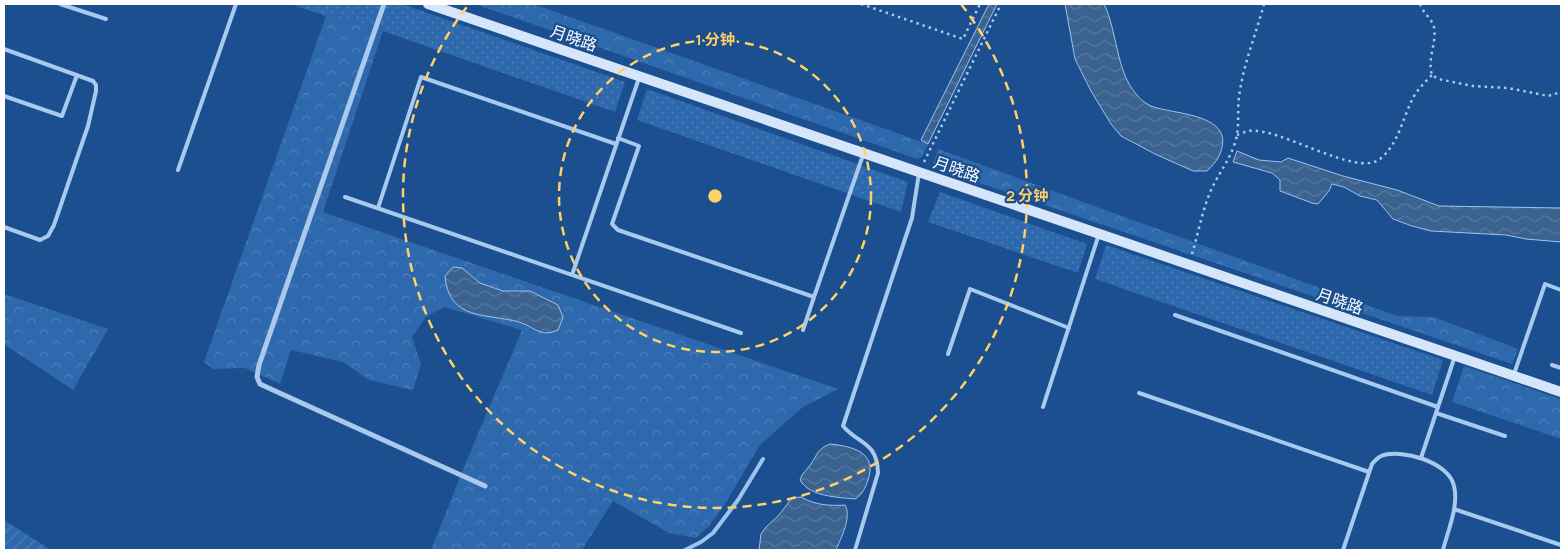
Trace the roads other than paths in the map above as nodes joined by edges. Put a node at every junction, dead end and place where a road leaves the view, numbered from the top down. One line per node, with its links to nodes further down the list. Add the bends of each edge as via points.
1 (60, 4): 5 (lane)
2 (236, 4): 13 (lane)
3 (384, 4): 39 (street, via 257,377 260,384)
4 (428, 4): 8 (street, 月晓路)
5 (106, 19)
6 (4, 48): 7 (lane)
7 (77, 75): 9 (lane, via 62,116); 17 (lane, via 93,81 96,91 88,126 54,225 48,236 40,240)
8 (639, 76): 10 (lane); 12 (street, 月晓路)
9 (4, 96)
10 (618, 138): 11 (lane); 21 (lane, via 639,146 612,224 618,230)
11 (616, 144): 16 (lane, via 421,78); 19 (lane)
12 (864, 153): 14 (street, 月晓路); 21 (lane)
13 (178, 170)
14 (919, 172): 18 (street, 月晓路); 42 (lane, via 912,218 843,426 866,443 878,465)
15 (345, 197): 16 (lane)
16 (378, 208): 19 (lane)
17 (4, 227)
18 (1099, 234): 23 (lane); 27 (street, 月晓路)
19 (572, 275): 25 (lane)
20 (1561, 290): 30 (lane, via 1545,284)
21 (814, 297): 24 (lane)
22 (1175, 315): 34 (lane)
23 (1068, 328): 26 (lane, via 970,289); 33 (lane)
24 (803, 330)
25 (741, 333)
26 (948, 354)
27 (1455, 356): 30 (street, 月晓路); 34 (lane)
28 (1552, 365): 29 (lane)
29 (1561, 368)
30 (1513, 376): 31 (street, 月晓路)
31 (1561, 392)
32 (1139, 393): 38 (lane)
33 (1042, 407)
34 (1438, 407): 35 (lane)
35 (1436, 413): 36 (lane); 37 (lane)
36 (1505, 436)
37 (1421, 458): 38 (lane, via 1404,453 1378,457); 40 (lane, via 1439,467 1454,483)
38 (1369, 472): 43 (lane)
39 (485, 486)
40 (1454, 509): 41 (lane); 44 (lane)
41 (1561, 545)
42 (855, 550)
43 (1343, 550)
44 (1443, 550)

